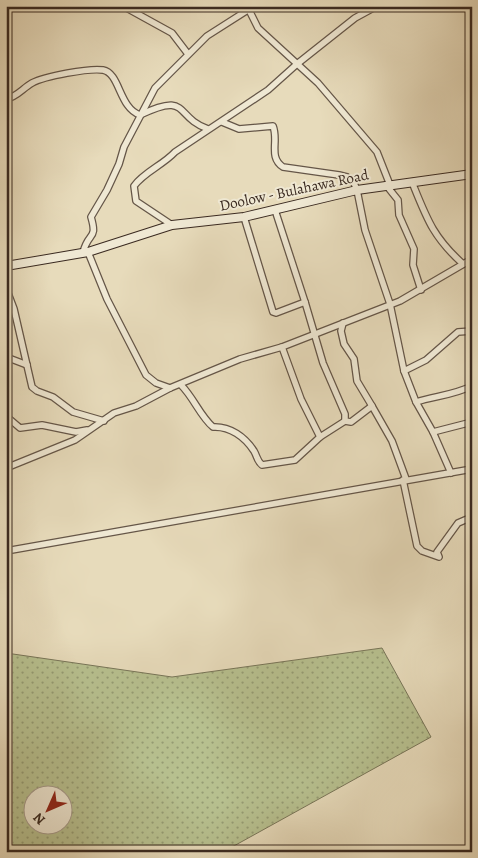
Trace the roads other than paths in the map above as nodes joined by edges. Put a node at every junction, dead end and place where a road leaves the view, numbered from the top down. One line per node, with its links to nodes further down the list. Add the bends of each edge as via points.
1 (123, 6): 4 (street, via 172,33)
2 (377, 6): 5 (street, via 355,18)
3 (250, 8): 4 (street, via 207,36); 5 (street, via 258,28)
4 (188, 54): 7 (street, via 155,88)
5 (297, 64): 8 (street, via 268,90); 12 (street, via 318,83 377,152)
6 (6, 99): 7 (street, via 32,82 96,69 112,74 121,95)
7 (140, 115): 9 (street, via 156,107 175,105); 17 (street, via 124,147 120,164 91,217 95,229 94,235 87,240)
8 (222, 122): 9 (street); 13 (street, via 239,129 273,126 278,164 347,177)
9 (208, 129): 16 (street, via 134,186 136,201)
10 (472, 174): 11 (main road, Doolow - Bulahawa Road)
11 (412, 182): 12 (main road, Doolow - Bulahawa Road); 19 (street, via 434,233)
12 (388, 185): 13 (main road, Doolow - Bulahawa Road); 22 (street, via 398,200 399,216 416,256 413,265)
13 (357, 190): 14 (main road, Doolow - Bulahawa Road); 24 (street, via 365,230)
14 (275, 210): 15 (main road, Doolow - Bulahawa Road); 23 (street)
15 (244, 217): 16 (main road, Doolow - Bulahawa Road); 23 (street, via 273,312)
16 (172, 226): 17 (main road, Doolow - Bulahawa Road)
17 (86, 252): 20 (main road, Doolow - Bulahawa Road); 34 (street, via 146,375)
18 (472, 259): 19 (street)
19 (464, 264): 22 (street)
20 (6, 266)
21 (6, 288): 30 (street)
22 (420, 290): 24 (street)
23 (305, 302): 27 (street)
24 (390, 304): 25 (street); 31 (street)
25 (343, 322): 27 (street); 36 (street, via 344,344 354,359 357,381)
26 (472, 331): 31 (street, via 458,332 426,360)
27 (313, 334): 28 (street); 39 (street, via 346,414)
28 (282, 347): 32 (street, via 240,359); 43 (street, via 300,399)
29 (6, 357): 30 (street)
30 (27, 365): 38 (street, via 32,387 37,391 53,396 74,412)
31 (404, 371): 35 (street)
32 (182, 385): 34 (street); 43 (street, via 192,395 205,420 213,427 232,429 251,447 262,465 295,460)
33 (472, 386): 35 (street, via 456,394)
34 (170, 388): 38 (street, via 136,406 124,408)
35 (416, 402): 42 (street)
36 (372, 406): 39 (street, via 351,422); 47 (street, via 392,441)
37 (6, 416): 41 (street, via 20,428 42,425 76,432)
38 (104, 421): 41 (street)
39 (345, 421): 43 (street)
40 (472, 422): 42 (street)
41 (91, 430): 44 (street, via 75,440)
42 (433, 432): 46 (street)
43 (320, 437)
44 (6, 468)
45 (472, 469): 46 (street)
46 (451, 473): 47 (street)
47 (405, 480): 48 (street, via 417,546 422,551 439,557 436,552 458,524); 49 (street)
48 (472, 517)
49 (6, 551)

